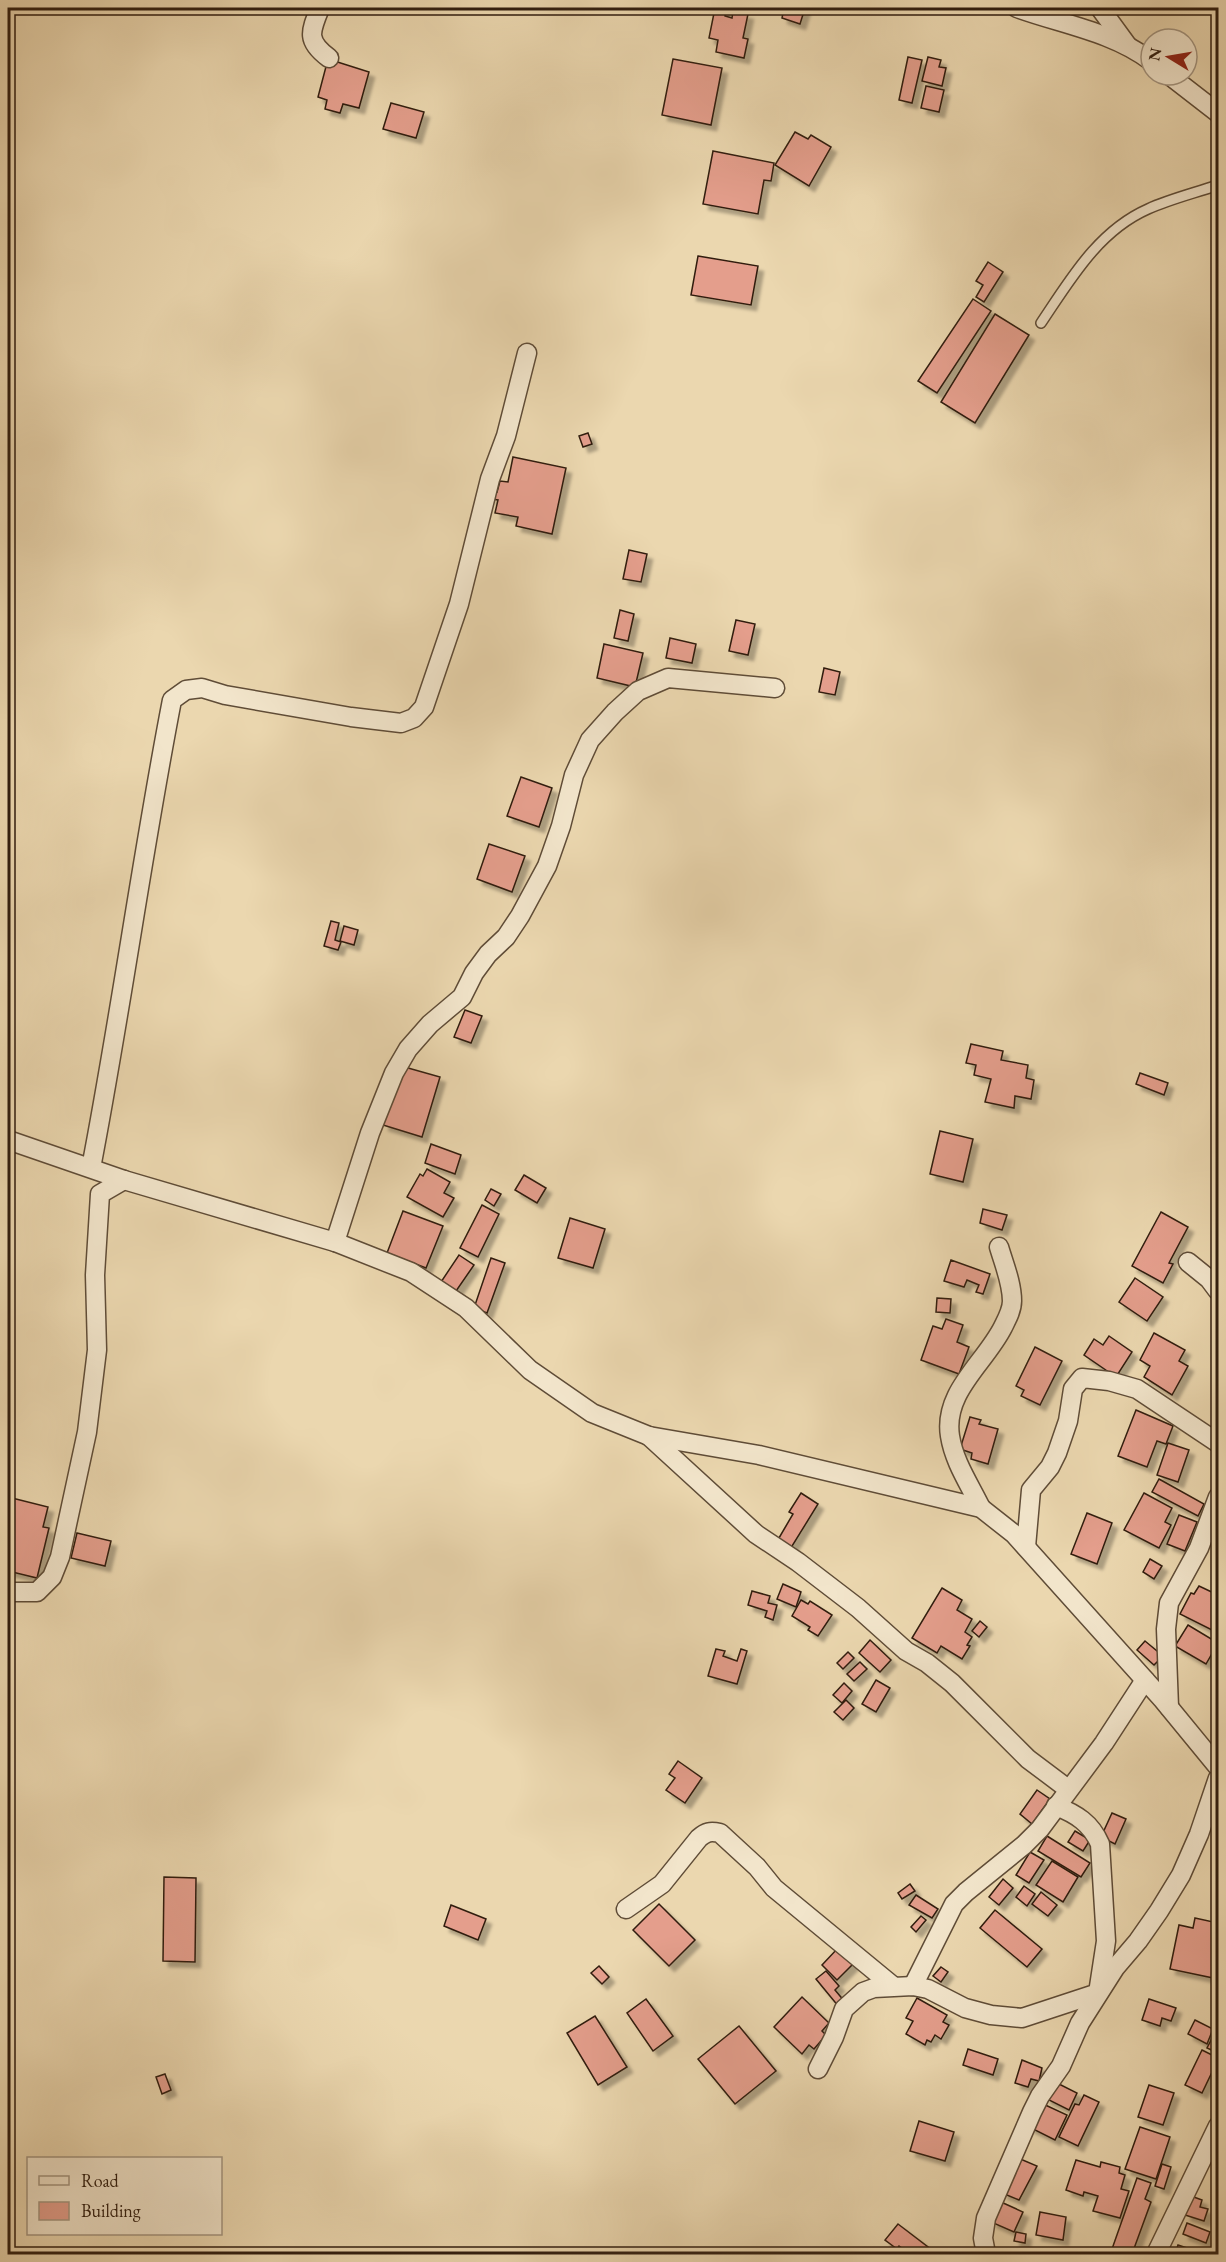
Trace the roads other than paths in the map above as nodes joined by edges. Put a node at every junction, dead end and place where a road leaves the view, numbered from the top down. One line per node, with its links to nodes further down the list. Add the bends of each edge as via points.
1 (320, 8): 6 (street, via 311,35 315,48)
2 (1017, 8): 4 (street)
3 (1100, 8): 4 (street)
4 (1127, 45): 5 (street)
5 (1139, 53)
6 (329, 58)
7 (1184, 87): 8 (street)
8 (1218, 113)
9 (1218, 185): 10 (lane, via 1148,209 1113,231 1096,247)
10 (1041, 323)
11 (527, 353): 14 (street, via 459,604 424,707 414,718 401,723 351,717 202,688 186,690 172,700)
12 (775, 688): 16 (street, via 668,678 638,691 590,740 574,775 547,866 520,916 474,973 462,997 430,1024 394,1073)
13 (8, 1140): 14 (street)
14 (91, 1168): 15 (street)
15 (124, 1180): 16 (street); 25 (street, via 100,1194 95,1275 97,1350 87,1432 60,1557 52,1577 37,1592)
16 (334, 1242): 20 (street, via 426,1280 479,1318 530,1370 592,1413)
17 (999, 1246): 23 (street, via 1011,1288 1008,1317 983,1360 964,1380 950,1417 952,1447)
18 (1188, 1262): 19 (street)
19 (1218, 1291)
20 (649, 1436): 23 (street, via 759,1455); 30 (street, via 756,1534 798,1562 906,1651 952,1683 1028,1759)
21 (1218, 1443): 24 (street, via 1137,1389 1082,1378 1072,1389 1068,1421 1057,1453 1031,1490)
22 (1218, 1497): 27 (street, via 1199,1548 1170,1603 1166,1629)
23 (981, 1508): 24 (street)
24 (1026, 1548): 26 (street)
25 (8, 1592)
26 (1145, 1680): 27 (street); 30 (street)
27 (1169, 1707): 28 (street)
28 (1218, 1767)
29 (1218, 1778): 35 (street, via 1181,1875)
30 (1068, 1789): 31 (street)
31 (1056, 1806): 34 (street, via 1024,1845 954,1904); 35 (street, via 1086,1823 1100,1844 1106,1941)
32 (626, 1909): 33 (street, via 662,1884 705,1833 720,1833 774,1888)
33 (893, 1986): 34 (street); 36 (street, via 863,1992 844,2009)
34 (913, 1986): 35 (street, via 966,2008 1022,2018)
35 (1098, 1994): 38 (street, via 1021,2135 986,2218)
36 (818, 2069)
37 (1218, 2126): 39 (street)
38 (986, 2254)
39 (1156, 2254)

